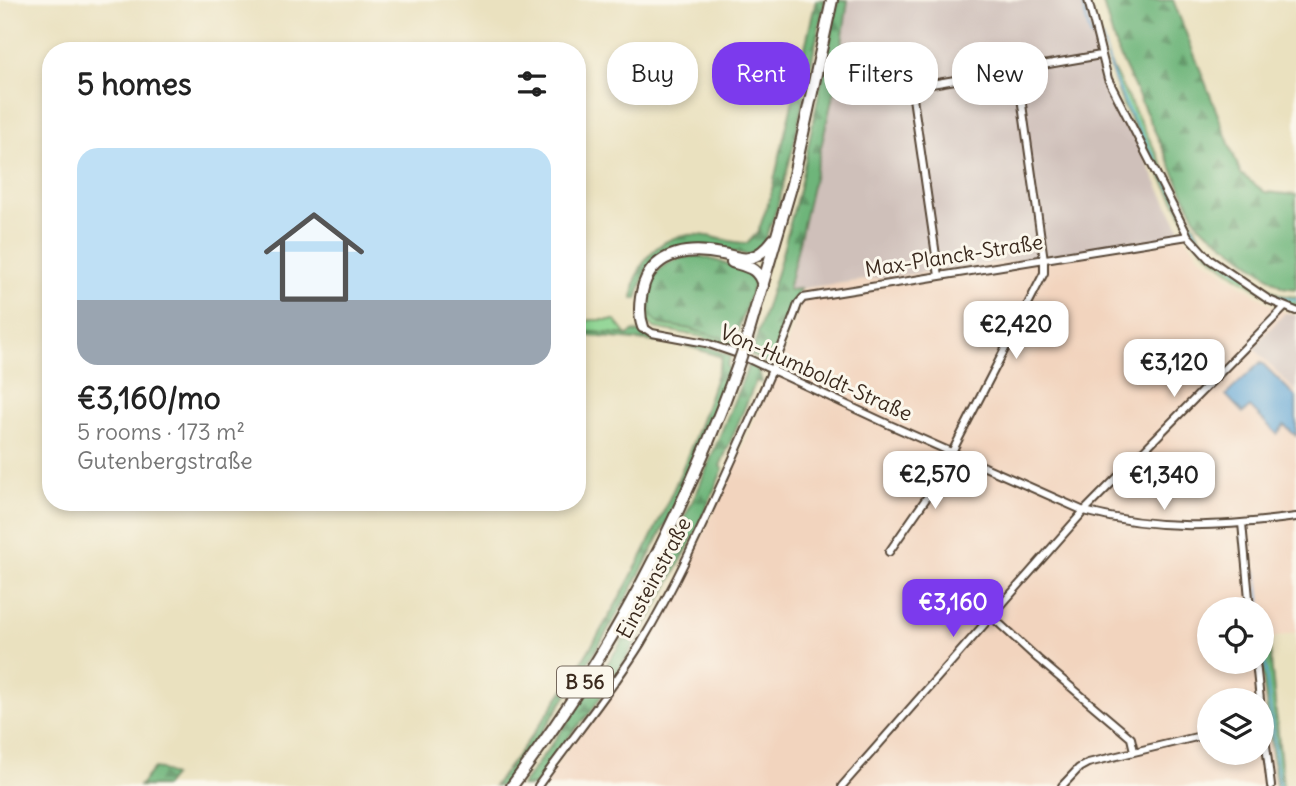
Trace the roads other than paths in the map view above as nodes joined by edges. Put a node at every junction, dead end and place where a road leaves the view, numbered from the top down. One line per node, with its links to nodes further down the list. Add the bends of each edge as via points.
1 (832, 0): 7 (highway, B 56)
2 (1088, 0): 3 (street)
3 (1101, 55): 4 (street); 8 (street, via 1123,112)
4 (1048, 65)
5 (952, 79): 11 (street, via 916,85 912,91)
6 (1022, 105): 10 (street)
7 (778, 234): 9 (highway, via 759,254 747,259); 12 (highway, B 56)
8 (1188, 236): 10 (street, Max-Planck-Straße); 13 (street, via 1209,259)
9 (699, 251): 12 (highway, via 755,270); 15 (highway, via 674,253 653,270 642,293)
10 (1045, 260): 11 (street, Max-Planck-Straße); 17 (street, via 1040,284)
11 (939, 276): 16 (street, Max-Planck-Straße, via 803,298)
12 (763, 286): 27 (highway, B 56, bridge, via 737,368 679,513 588,678)
13 (1284, 307): 14 (street); 18 (street)
14 (1296, 312)
15 (643, 327): 16 (street, Von-Humboldt-Straße, via 652,333 706,343)
16 (772, 370): 17 (street, Von-Humboldt-Straße); 28 (street, Einsteinstraße, via 703,524 646,633 592,716)
17 (955, 453): 18 (street, Von-Humboldt-Straße); 21 (street)
18 (1084, 510): 20 (street, Von-Humboldt-Straße, via 1161,526); 23 (street)
19 (1296, 517): 20 (street, Von-Humboldt-Straße)
20 (1242, 523): 22 (street)
21 (889, 552)
22 (1249, 597)
23 (991, 616): 25 (street, via 1130,738); 29 (street)
24 (1197, 737): 25 (street)
25 (1134, 751): 30 (street, via 1088,763)
26 (1268, 765): 31 (street)
27 (512, 786)
28 (538, 786)
29 (842, 786)
30 (1062, 786)
31 (1271, 786)

